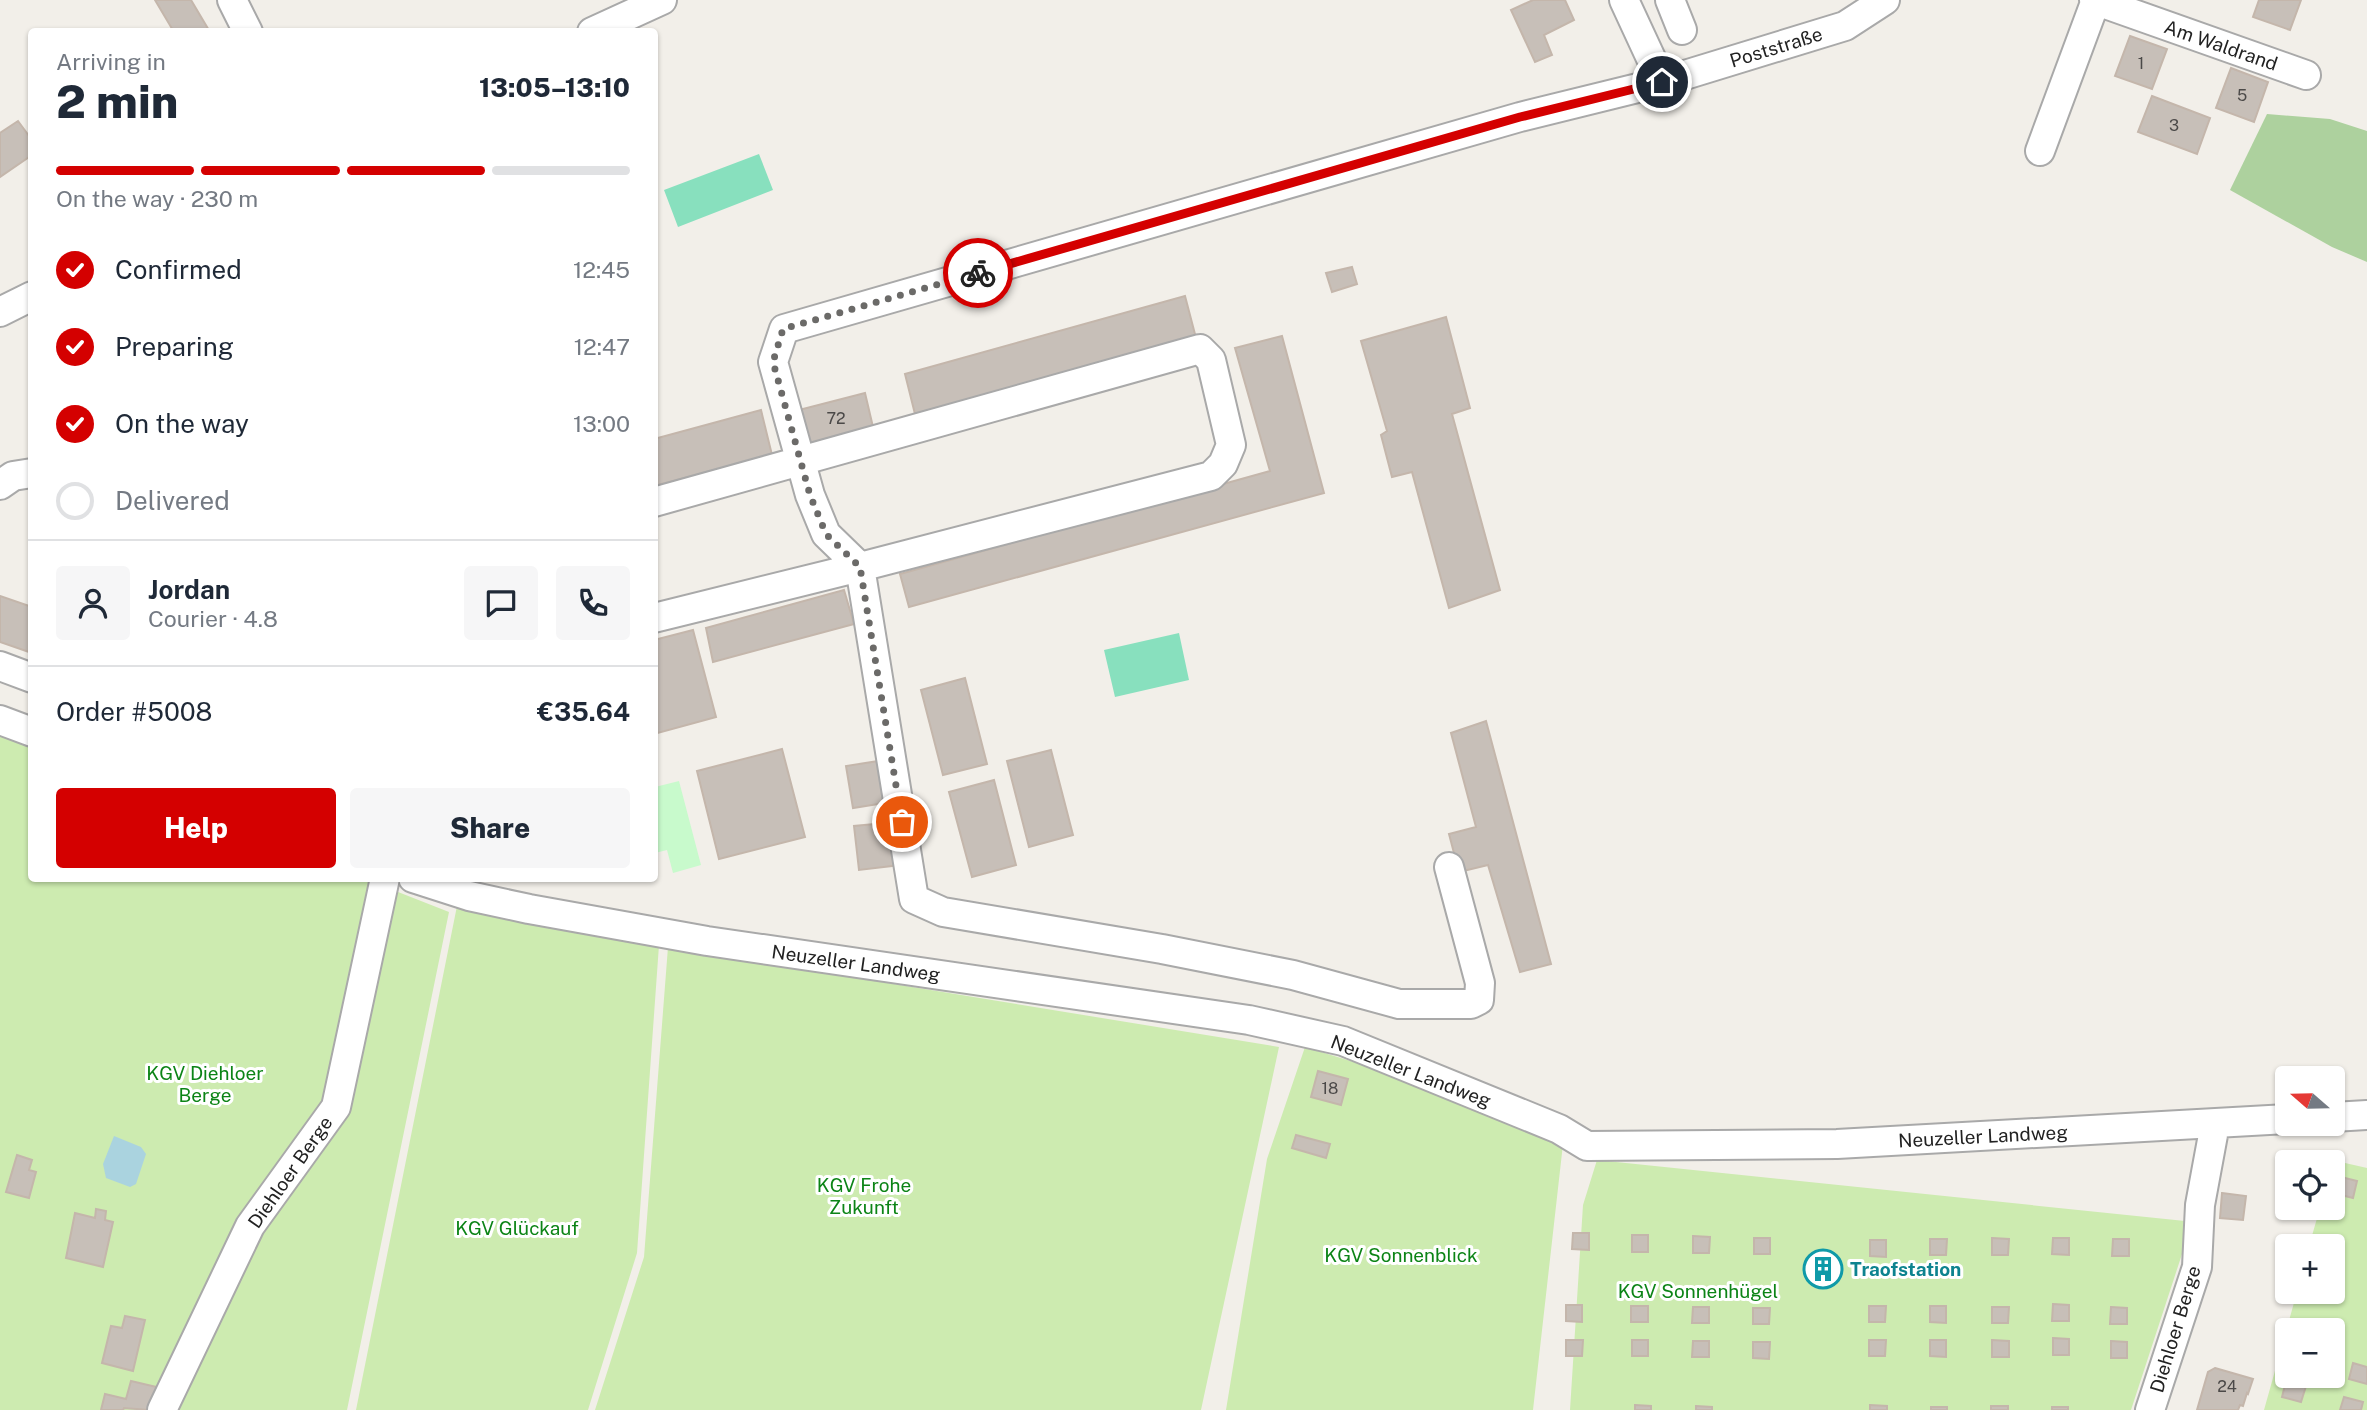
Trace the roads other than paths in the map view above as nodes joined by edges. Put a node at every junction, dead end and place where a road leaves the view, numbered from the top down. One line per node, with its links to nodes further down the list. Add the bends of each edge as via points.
1 (232, 0): 7 (street)
2 (662, 0): 8 (street)
3 (1624, 0): 11 (street)
4 (1670, 0): 9 (street)
5 (1885, 0): 11 (street, Poststraße, via 1845,26)
6 (2095, 0): 10 (street, Am Waldrand); 12 (street, Am Waldrand)
7 (246, 28)
8 (601, 28)
9 (1682, 30)
10 (2306, 75)
11 (1662, 82): 15 (street, Poststraße, via 1520,117 783,329 773,362)
12 (2040, 151)
13 (28, 298): 14 (street)
14 (0, 312)
15 (801, 462): 18 (street); 19 (street, via 826,534); 19 (street, via 1200,349 1211,360 1231,445 1223,464 1211,476)
16 (28, 474): 17 (street)
17 (0, 485)
18 (658, 501)
19 (860, 567): 20 (street); 25 (street, via 914,898 943,912 1293,975 1399,1004 1471,1004 1479,1000 1480,983)
20 (658, 617)
21 (0, 666): 22 (street)
22 (28, 676)
23 (0, 720): 24 (street)
24 (28, 730)
25 (1449, 867)
26 (383, 882): 32 (street, Diehloer Berge, via 336,1107 250,1226)
27 (425, 882): 31 (street, Neuzeller Landweg, via 529,909 707,941 1249,1020 1343,1041 1559,1129 1587,1146 1837,1144)
28 (2367, 1115): 29 (street)
29 (2345, 1116)
30 (2275, 1120): 31 (street, Neuzeller Landweg)
31 (2215, 1124): 33 (street, Diehloer Berge, via 2200,1205 2197,1267)
32 (162, 1410)
33 (2150, 1410)

